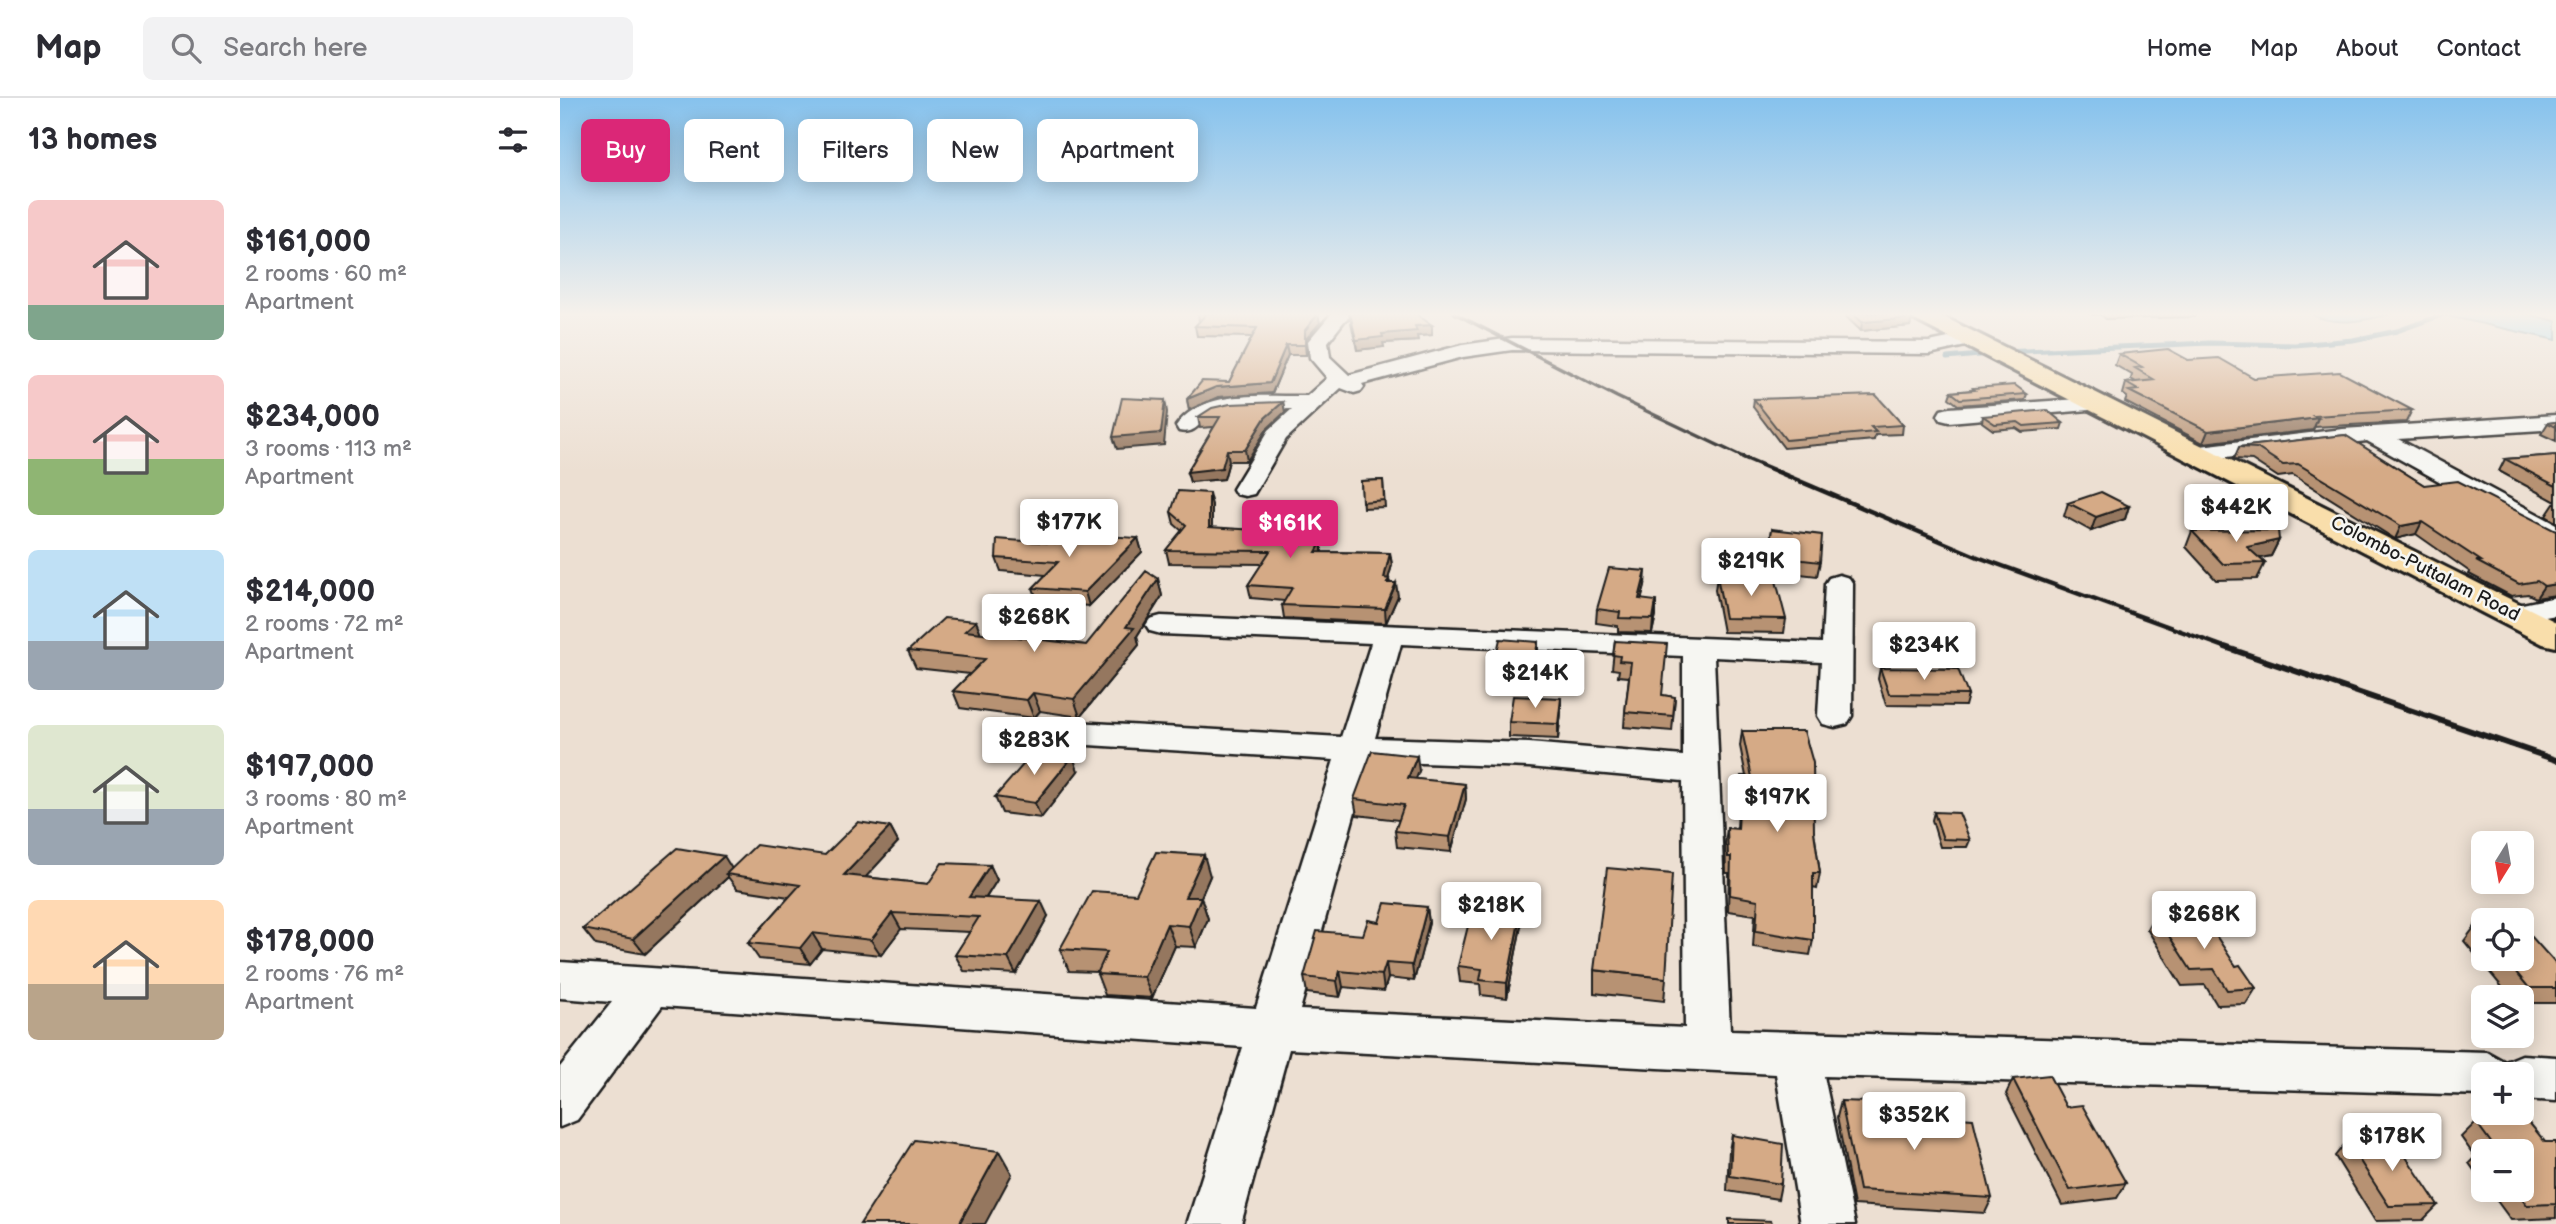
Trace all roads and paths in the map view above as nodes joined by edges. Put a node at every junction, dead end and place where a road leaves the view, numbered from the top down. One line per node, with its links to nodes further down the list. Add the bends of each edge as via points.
1 (1328, 366): 4 (street)
2 (1410, 366): 4 (street)
3 (2018, 366): 6 (highway, Colombo-Puttalam Road)
4 (1347, 382): 5 (street)
5 (1312, 402): 9 (street, via 1239,404 1203,411); 12 (street, via 1277,435)
6 (2093, 404): 7 (street); 11 (highway, Colombo-Puttalam Road)
7 (1949, 415)
8 (2556, 422): 10 (street)
9 (1187, 426)
10 (2371, 434): 11 (street); 13 (street)
11 (2192, 454): 16 (highway, Colombo-Puttalam Road)
12 (1245, 489)
13 (2556, 535)
14 (1839, 584): 21 (street)
15 (2556, 606): 16 (street)
16 (2513, 614): 19 (highway, Colombo-Puttalam Road)
17 (1161, 625): 18 (street)
18 (1389, 634): 20 (street); 24 (street)
19 (2556, 636)
20 (1698, 648): 21 (street); 25 (street)
21 (1837, 653): 22 (street)
22 (1835, 716)
23 (1039, 731): 24 (street)
24 (1354, 750): 25 (street, via 1529,755); 28 (street)
25 (1701, 770): 29 (street)
26 (560, 980): 27 (street)
27 (652, 985): 28 (street); 34 (street)
28 (1270, 1029): 29 (street); 35 (street)
29 (1708, 1049): 30 (street)
30 (1796, 1054): 31 (street); 36 (street)
31 (2471, 1074)
32 (2534, 1078): 33 (street)
33 (2556, 1079)
34 (560, 1104)
35 (1214, 1224)
36 (1828, 1224)

